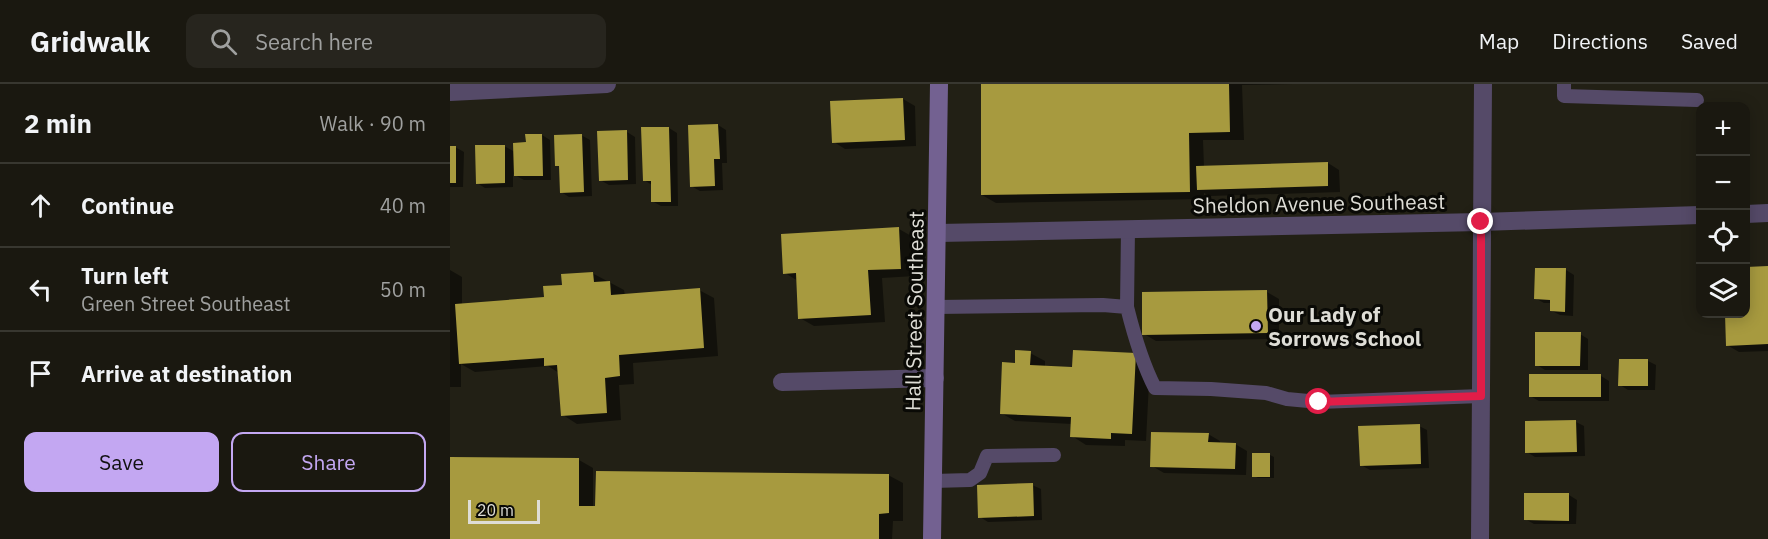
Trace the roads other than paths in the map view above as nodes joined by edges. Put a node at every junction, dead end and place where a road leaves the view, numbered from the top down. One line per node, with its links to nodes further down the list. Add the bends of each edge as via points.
1 (607, 84): 5 (street)
2 (939, 84): 12 (main road, Hall Street Southeast)
3 (1483, 84): 10 (street)
4 (1564, 84): 6 (lane, via 1564,96)
5 (450, 92)
6 (1697, 100)
7 (1768, 213): 8 (street)
8 (1750, 214)
9 (1696, 215): 10 (street, Sheldon Avenue Southeast)
10 (1481, 222): 11 (street, Sheldon Avenue Southeast); 17 (street)
11 (1128, 229): 12 (street, Sheldon Avenue Southeast); 14 (lane)
12 (938, 233): 13 (main road, Hall Street Southeast)
13 (936, 307): 14 (lane); 15 (main road, Hall Street Southeast)
14 (1128, 307): 17 (lane, via 1134,335 1155,388 1240,390 1319,402)
15 (935, 378): 16 (street); 19 (main road, Hall Street Southeast)
16 (782, 382)
17 (1481, 396): 21 (street)
18 (1054, 455): 19 (lane, via 987,456 980,474 970,480)
19 (933, 481): 20 (main road, Hall Street Southeast)
20 (932, 539)
21 (1480, 539)

